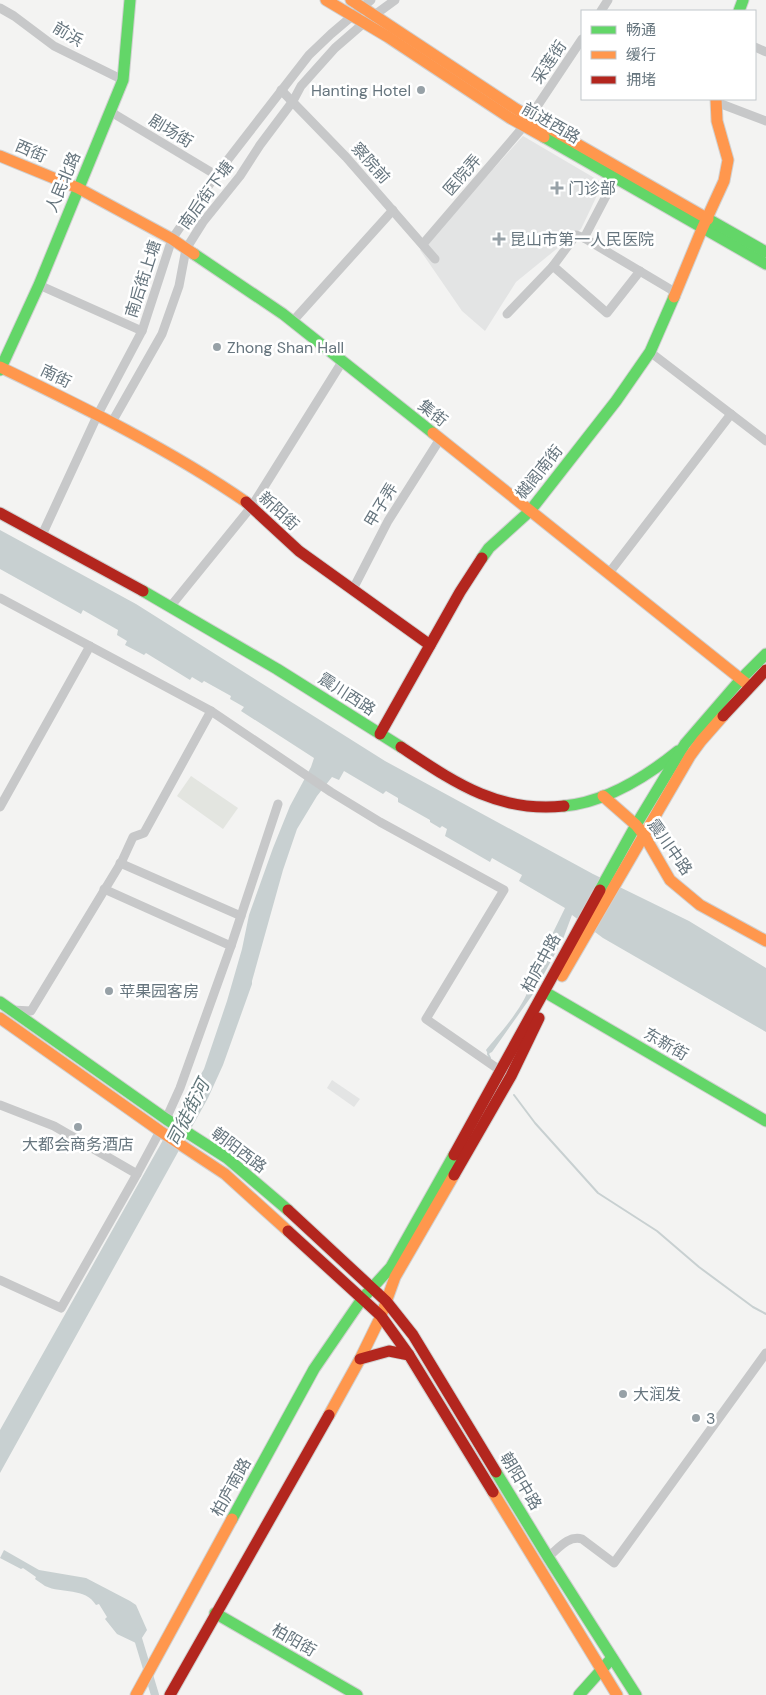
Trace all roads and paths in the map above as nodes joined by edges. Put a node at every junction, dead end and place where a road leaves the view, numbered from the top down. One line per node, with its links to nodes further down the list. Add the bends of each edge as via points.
1 (130, 0): 9 (main road, 人民北路)
2 (326, 0): 6 (main road, 前进西路)
3 (351, 0): 6 (main road, 前进西路)
4 (395, 0): 7 (street, 南后街下塘)
5 (0, 8): 9 (street, 前浜, via 54,46)
6 (363, 8): 7 (main road, 前进西路); 10 (street, 南后街上塘, via 309,55)
7 (370, 19): 12 (street, 南后街下塘, via 334,48 301,86); 15 (main road, 前进西路)
8 (581, 41): 15 (street, 采莲街)
9 (123, 80): 13 (main road, 人民北路)
10 (281, 90): 12 (street, 察院前); 17 (street, 南后街上塘)
11 (716, 100): 14 (street); 21 (main road, 樾阁南街, via 717,121 728,160 724,181)
12 (293, 101): 20 (street, 察院前); 25 (street, 南后街下塘)
13 (111, 112): 17 (street, 剧场街); 19 (main road, 人民北路)
14 (766, 120)
15 (527, 122): 18 (main road, 前进西路); 21 (main road, 前进西路); 24 (street, 医院弄)
16 (0, 156): 19 (main road, 西街)
17 (216, 175): 23 (street, 南后街上塘)
18 (615, 179): 21 (main road, 前进西路); 22 (street)
19 (78, 188): 23 (main road, 集街); 31 (main road, 人民北路)
20 (392, 210): 24 (street, 察院前); 34 (street)
21 (704, 224): 26 (main road, 前进西路); 28 (main road, 前进西路); 32 (main road, 樾阁南街)
22 (584, 238): 29 (street, via 576,236); 30 (street)
23 (172, 239): 25 (main road, 集街); 35 (street, 南后街上塘)
24 (422, 244): 27 (street, 察院前)
25 (186, 248): 34 (main road, 集街); 41 (street, 南后街下塘, via 179,286 162,334)
26 (766, 252)
27 (435, 258)
28 (766, 264)
29 (553, 266): 30 (street, via 607,313); 33 (street)
30 (640, 271): 32 (street)
31 (39, 284): 35 (street); 38 (main road, 人民北路)
32 (675, 292): 36 (main road, 樾阁南街)
33 (507, 314)
34 (292, 322): 37 (main road, 集街)
35 (142, 331): 39 (street, 南后街上塘)
36 (650, 352): 40 (street); 45 (main road, 樾阁南街)
37 (342, 362): 42 (main road, 集街); 44 (street)
38 (0, 368): 39 (main road, 南街)
39 (98, 414): 41 (main road, 新阳街); 47 (street, 南后街上塘)
40 (730, 414): 43 (street); 48 (street)
41 (112, 422): 44 (main road, 新阳街, via 210,477)
42 (440, 439): 45 (main road, 集街); 49 (street, 甲子弄, via 388,521)
43 (766, 441)
44 (252, 506): 49 (main road, 新阳街, via 299,551); 51 (street)
45 (530, 511): 48 (main road, 集街); 52 (main road, 樾阁南街, via 489,548)
46 (0, 513): 47 (main road, 震川西路)
47 (42, 535): 51 (main road, 震川西路)
48 (609, 573): 56 (main road, 集街)
49 (353, 589): 52 (main road, 新阳街)
50 (0, 598): 53 (street)
51 (170, 607): 58 (main road, 震川西路)
52 (430, 645): 58 (main road, 樾阁南街)
53 (90, 646): 57 (street); 62 (street)
54 (766, 654): 56 (main road, 柏庐中路)
55 (766, 670): 56 (main road, 柏庐中路)
56 (746, 683): 59 (main road, 柏庐中路); 64 (main road, 柏庐中路, via 690,756)
57 (211, 711): 66 (street, via 144,832 133,837); 76 (street, via 380,822 504,890 426,1019)
58 (380, 734): 60 (main road, 震川西路, via 481,796 530,807 566,806)
59 (686, 744): 60 (main road, 震川西路, via 662,765); 63 (main road, 柏庐中路)
60 (603, 796): 63 (main road, 震川中路)
61 (278, 804): 68 (street)
62 (0, 807)
63 (636, 825): 64 (main road, 震川中路); 65 (main road, 柏庐中路)
64 (644, 835): 65 (main road, 柏庐中路); 69 (main road, 震川中路, via 670,880 700,905)
65 (626, 856): 70 (main road, 柏庐中路)
66 (120, 863): 67 (street); 68 (street)
67 (104, 889): 71 (street); 74 (street, via 31,1011)
68 (241, 916): 71 (street)
69 (766, 942)
70 (576, 943): 72 (main road, 柏庐中路); 76 (main road, 柏庐中路)
71 (231, 946): 78 (street)
72 (550, 995): 79 (main road, 东新街); 85 (main road, 柏庐中路, via 511,1076 395,1277)
73 (0, 1002): 74 (main road, 朝阳西路)
74 (12, 1010): 75 (main road); 78 (main road, 朝阳西路)
75 (0, 1018): 80 (main road, 朝阳西路)
76 (501, 1071): 83 (main road, 柏庐中路, via 391,1267)
77 (0, 1105): 81 (street, via 54,1126)
78 (169, 1121): 83 (main road, 朝阳西路, via 227,1158)
79 (766, 1121)
80 (162, 1132): 81 (street); 84 (main road, 朝阳西路, via 225,1174)
81 (137, 1174): 82 (street, via 61,1308)
82 (0, 1280)
83 (372, 1289): 84 (main road, 柏庐中路); 85 (main road, 朝阳中路)
84 (362, 1299): 86 (main road, 朝阳中路); 94 (main road, 柏庐南路, via 314,1369)
85 (386, 1301): 86 (main road, 柏庐中路); 90 (main road, 朝阳中路, via 413,1335)
86 (381, 1316): 88 (main road, 朝阳中路); 89 (main road)
87 (766, 1353): 90 (street, via 614,1563 576,1538 569,1539)
88 (409, 1355): 89 (main road, via 389,1351); 93 (main road, 朝阳中路)
89 (360, 1359): 91 (main road)
90 (548, 1557): 92 (main road, 朝阳中路)
91 (215, 1613): 95 (main road); 96 (main road, 柏阳街)
92 (612, 1658): 93 (main road); 99 (main road, 朝阳中路)
93 (602, 1670): 97 (main road); 98 (main road, 朝阳中路)
94 (137, 1692)
95 (170, 1695)
96 (357, 1695)
97 (579, 1695)
98 (617, 1695)
99 (636, 1695)

